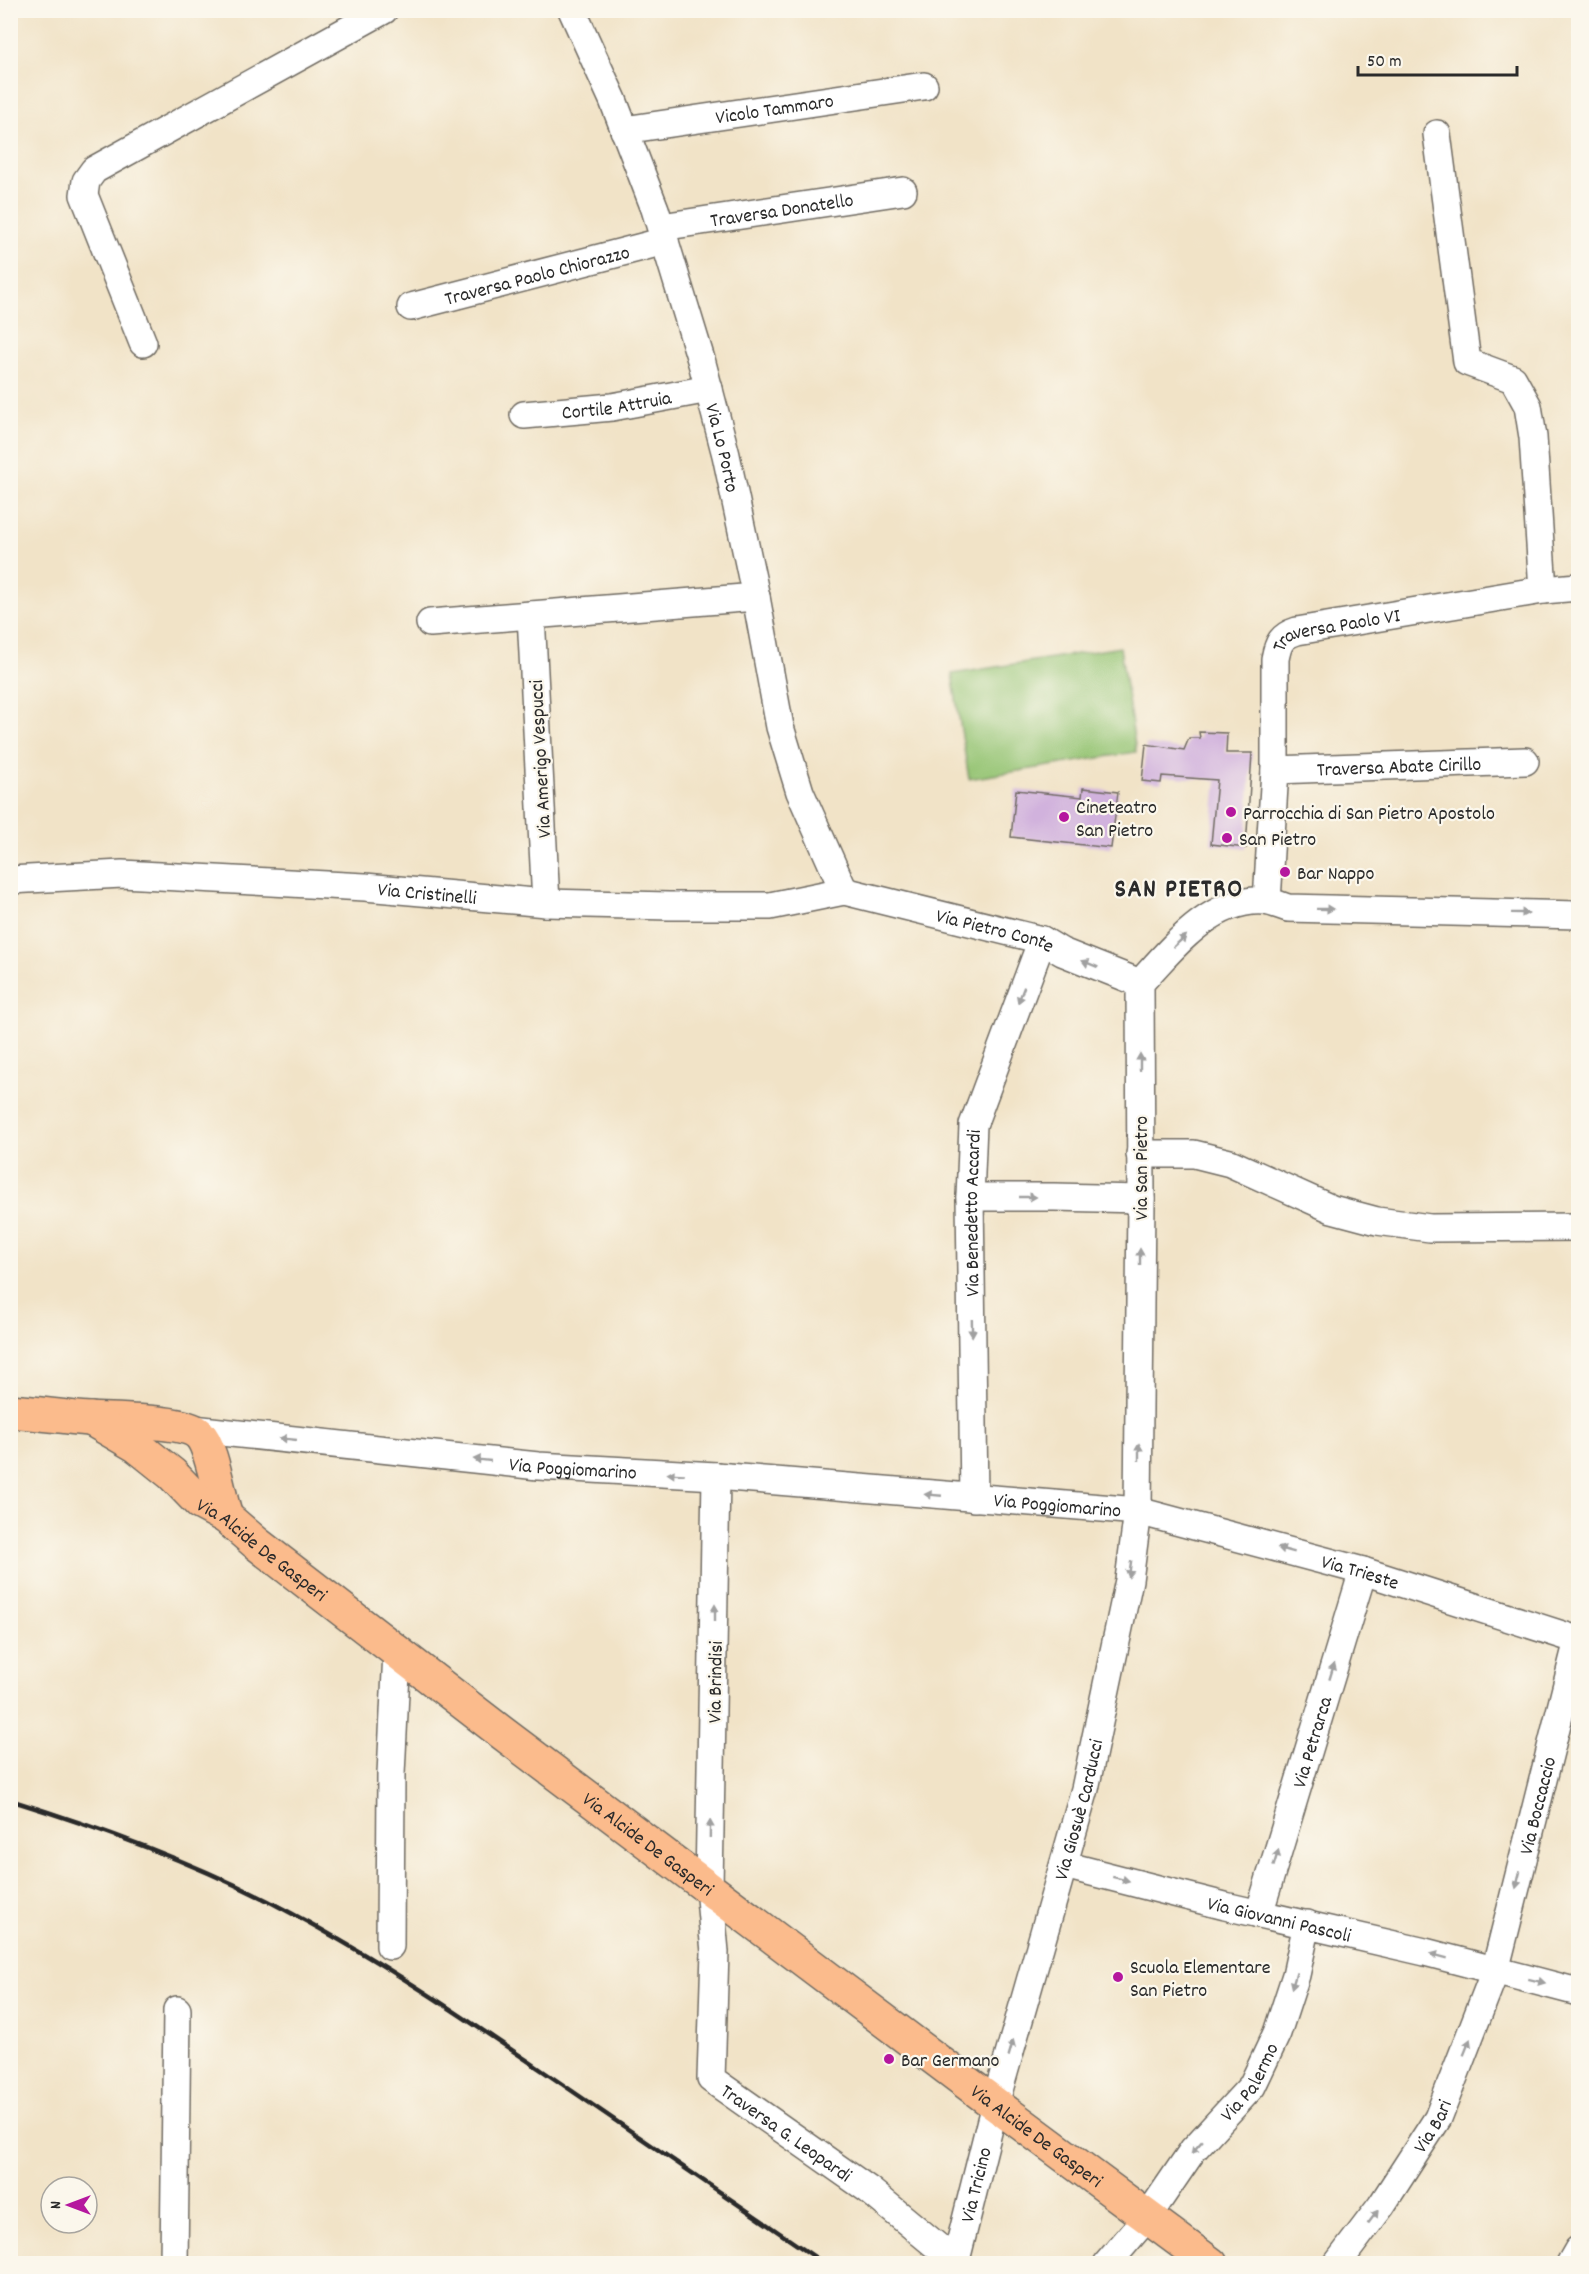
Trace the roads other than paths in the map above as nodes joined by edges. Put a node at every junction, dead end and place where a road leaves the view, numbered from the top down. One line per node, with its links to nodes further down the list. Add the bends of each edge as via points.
1 (384, 10): 9 (street, via 94,170 86,181 84,195)
2 (572, 10): 4 (street, Via Lo Porto)
3 (924, 86): 4 (street, Vicolo Tammaro)
4 (624, 130): 7 (street, Via Lo Porto)
5 (1437, 134): 13 (street, via 1467,362 1513,380 1528,406)
6 (903, 191): 7 (street, Traversa Donatello)
7 (663, 234): 8 (street, Traversa Paolo Chiorazzo); 10 (street, Via Lo Porto)
8 (411, 307)
9 (143, 343)
10 (709, 389): 11 (street, Cortile Attruia, via 612,407); 14 (street, Via Lo Porto)
11 (524, 415)
12 (1578, 587): 13 (street, Traversa Paolo VI)
13 (1543, 590): 18 (street, Traversa Paolo VI, via 1287,634 1279,641 1275,659)
14 (756, 597): 15 (street); 20 (street, Via Lo Porto, via 780,727 800,792)
15 (531, 615): 16 (street); 22 (street, Via Amerigo Vespucci)
16 (430, 623)
17 (1525, 761): 18 (street, Traversa Abate Cirillo)
18 (1275, 770): 21 (street, Traversa Paolo VI)
19 (10, 880): 22 (street, Via Cristinelli, via 122,874 365,887)
20 (844, 891): 22 (street, Via Cristinelli, via 770,906); 24 (street, Via Pietro Conte)
21 (1268, 901): 23 (street, one-way to 23, via 1288,908); 25 (street, one-way to 21, via 1208,917 1243,902)
22 (546, 903)
23 (1578, 915)
24 (1042, 940): 25 (street, Via Pietro Conte, one-way to 24); 27 (street, Via Benedetto Accardi, one-way to 27, via 973,1125)
25 (1140, 983): 26 (street, Via San Pietro, one-way to 25)
26 (1140, 1154): 28 (street, Via San Pietro); 29 (street, via 1194,1154 1230,1163 1332,1209 1377,1221 1430,1228)
27 (970, 1197): 28 (street, one-way to 28); 35 (street, Via Benedetto Accardi, one-way to 35)
28 (1141, 1199): 36 (street, Via San Pietro, one-way to 28)
29 (1578, 1227)
30 (10, 1411): 31 (main road, Via Poggiomarino)
31 (91, 1419): 32 (main road, Via Poggiomarino); 33 (main road, Via Alcide De Gasperi, via 123,1436)
32 (193, 1437): 33 (main road, via 165,1429 159,1432 154,1446); 33 (main road, via 207,1464 199,1477 192,1479); 34 (street, Via Poggiomarino, one-way to 32, via 538,1466); 37 (main road)
33 (164, 1468): 37 (main road, Via Alcide De Gasperi, via 200,1503)
34 (716, 1476): 35 (street, Via Poggiomarino, one-way to 34); 42 (street, Via Brindisi, one-way to 34)
35 (974, 1498): 36 (street, Via Poggiomarino)
36 (1138, 1511): 38 (street, Via Trieste, one-way to 36); 41 (street, Via Giosuè Carducci, one-way to 41, via 1129,1580 1085,1790)
37 (226, 1517): 40 (main road, Via Alcide De Gasperi)
38 (1363, 1571): 39 (street, Via Trieste); 43 (street, Via Petrarca, one-way to 38)
39 (1578, 1640): 46 (street, Via Boccaccio, one-way to 46)
40 (397, 1652): 42 (main road, Via Alcide De Gasperi); 45 (street, via 391,1774)
41 (1064, 1865): 43 (street, Via Giovanni Pascoli, one-way to 43); 49 (street, Via Giosuè Carducci, one-way to 41)
42 (709, 1887): 49 (main road, Via Alcide De Gasperi); 52 (street, Traversa G. Leopardi, via 715,1952 711,2079 868,2190)
43 (1259, 1914): 44 (street, Via Giovanni Pascoli)
44 (1307, 1924): 46 (street, Via Giovanni Pascoli, one-way to 44); 50 (street, Via Palermo, one-way to 50, via 1277,2033 1252,2086 1193,2150)
45 (390, 1946)
46 (1496, 1971): 47 (street, Via Giovanni Pascoli, one-way to 47); 56 (street, Via Bari, one-way to 46, via 1381,2206 1438,2118)
47 (1578, 1992)
48 (177, 2010): 53 (street)
49 (995, 2104): 50 (main road, Via Alcide De Gasperi); 52 (street, Via Tricino)
50 (1149, 2216): 54 (street, Via Palermo); 55 (main road, Via Alcide De Gasperi)
51 (1578, 2250): 57 (street)
52 (956, 2263)
53 (174, 2264)
54 (1107, 2264)
55 (1211, 2264)
56 (1337, 2264)
57 (1570, 2264)

